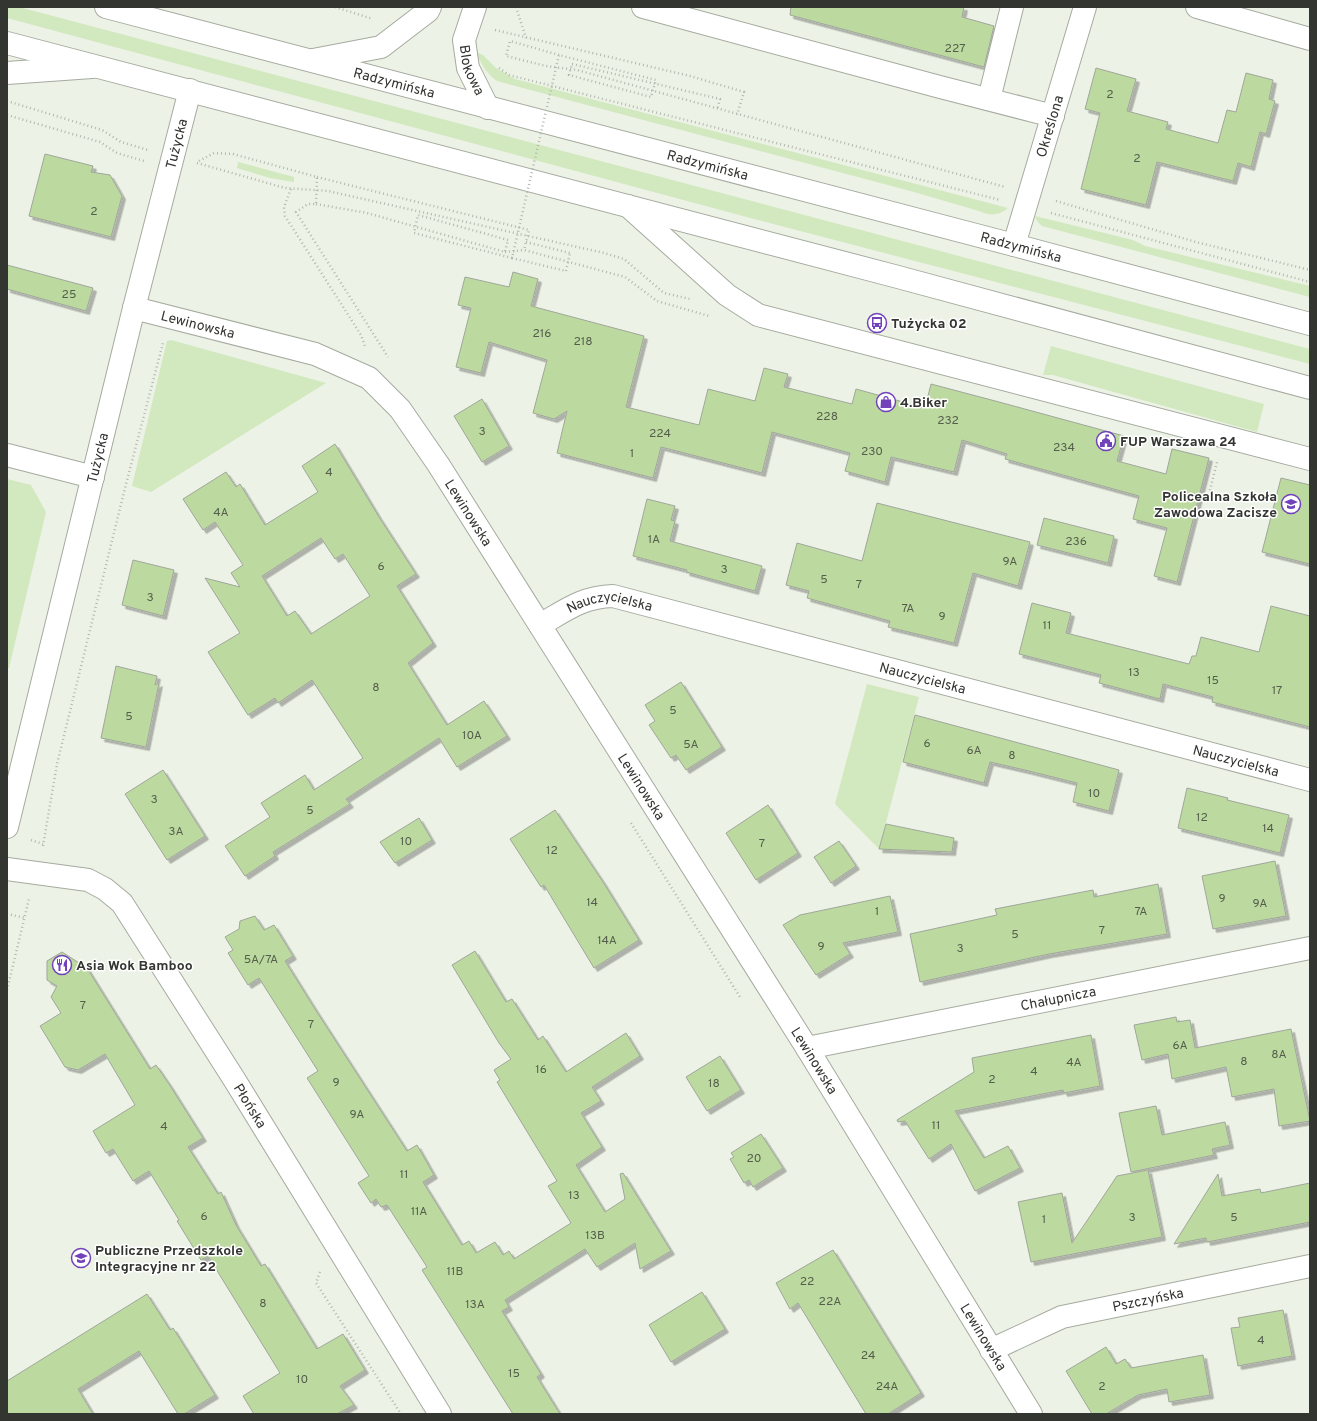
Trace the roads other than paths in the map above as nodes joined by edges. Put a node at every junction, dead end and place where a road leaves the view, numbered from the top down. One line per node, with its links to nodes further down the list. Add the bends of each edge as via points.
1 (106, 7): 10 (street, Radzymińska)
2 (430, 7): 10 (street, via 381,47)
3 (475, 7): 15 (street, Blokowa, via 464,40 468,68)
4 (643, 7): 14 (street)
5 (1012, 7): 14 (street)
6 (1085, 7): 16 (street, Określona)
7 (1197, 7): 8 (street)
8 (1310, 39)
9 (7, 43): 11 (street)
10 (313, 60): 15 (street, Radzymińska)
11 (98, 67): 12 (street); 13 (street)
12 (7, 73)
13 (190, 90): 17 (street); 19 (street, Tużycka)
14 (989, 99): 16 (street)
15 (488, 108): 18 (street, Radzymińska)
16 (1053, 116): 18 (street, Określona)
17 (628, 206): 21 (street); 23 (street, via 727,295 758,315)
18 (1014, 245): 20 (street, Radzymińska)
19 (134, 308): 24 (street, Tużycka); 25 (street, Lewinowska, via 316,354 369,378 400,408 422,439)
20 (1310, 324)
21 (1310, 388)
22 (7, 455): 24 (street)
23 (1310, 459)
24 (93, 477): 27 (street, Tużycka)
25 (540, 625): 26 (street, Nauczycielska, via 582,600 596,596 613,596); 30 (street, Lewinowska)
26 (1310, 780)
27 (7, 827)
28 (7, 869): 33 (street, Płońska, via 88,880 105,889 122,904 238,1085)
29 (1310, 948): 30 (street, Chałupnicza)
30 (807, 1048): 32 (street, Lewinowska)
31 (1310, 1266): 32 (street, Pszczyńska, via 1062,1317)
32 (991, 1350): 34 (street, Lewinowska)
33 (440, 1414)
34 (1031, 1414)

